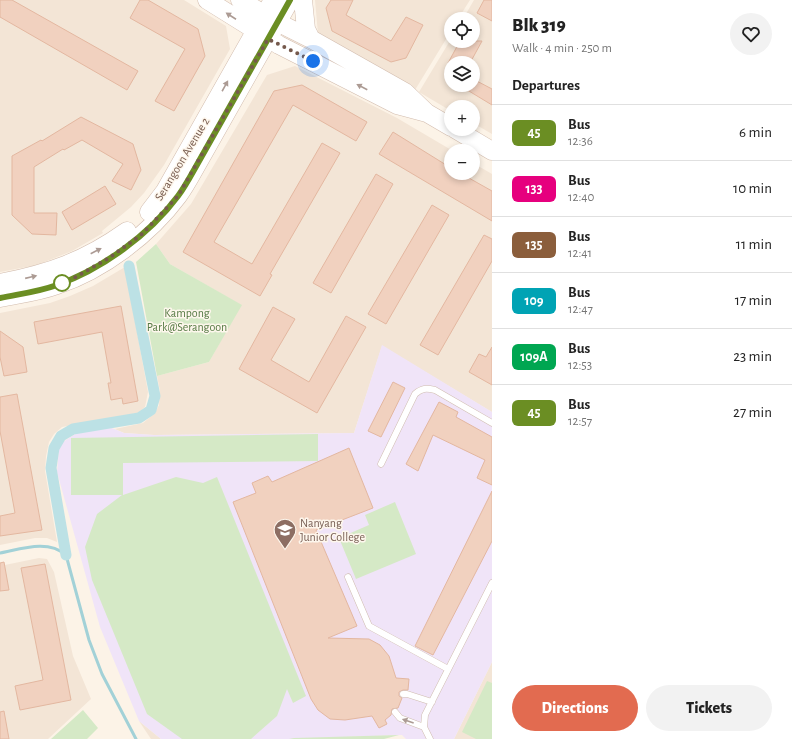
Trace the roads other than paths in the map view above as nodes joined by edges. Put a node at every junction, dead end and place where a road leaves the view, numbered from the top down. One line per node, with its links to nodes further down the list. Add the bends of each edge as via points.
1 (207, 0): 6 (main road, one-way to 1)
2 (240, 0): 5 (main road)
3 (290, 0): 5 (main road, Serangoon Avenue 2)
4 (303, 0): 7 (main road, via 306,29)
5 (271, 12): 6 (main road, Serangoon Avenue 2); 7 (main road)
6 (262, 35): 8 (main road, one-way to 6, via 397,105); 12 (main road, Serangoon Avenue 2, one-way to 6, via 48,272 78,260 106,246 149,212 165,191); 13 (main road, Serangoon Avenue 2, via 194,170 178,196 156,221 109,258 74,278 38,290)
7 (311, 39): 8 (main road, via 405,92)
8 (428, 113): 9 (main road)
9 (444, 123)
10 (467, 136): 11 (main road)
11 (492, 151)
12 (0, 283)
13 (0, 298)
14 (492, 423): 15 (lane, via 435,390 420,390 415,394)
15 (381, 464)
16 (348, 577): 18 (lane, via 369,626)
17 (492, 583): 18 (lane)
18 (448, 669): 20 (lane)
19 (403, 694): 20 (lane)
20 (432, 702): 22 (lane, via 425,715)
21 (395, 712): 22 (lane, one-way to 21, via 400,718)
22 (424, 727): 23 (lane)
23 (430, 739)

